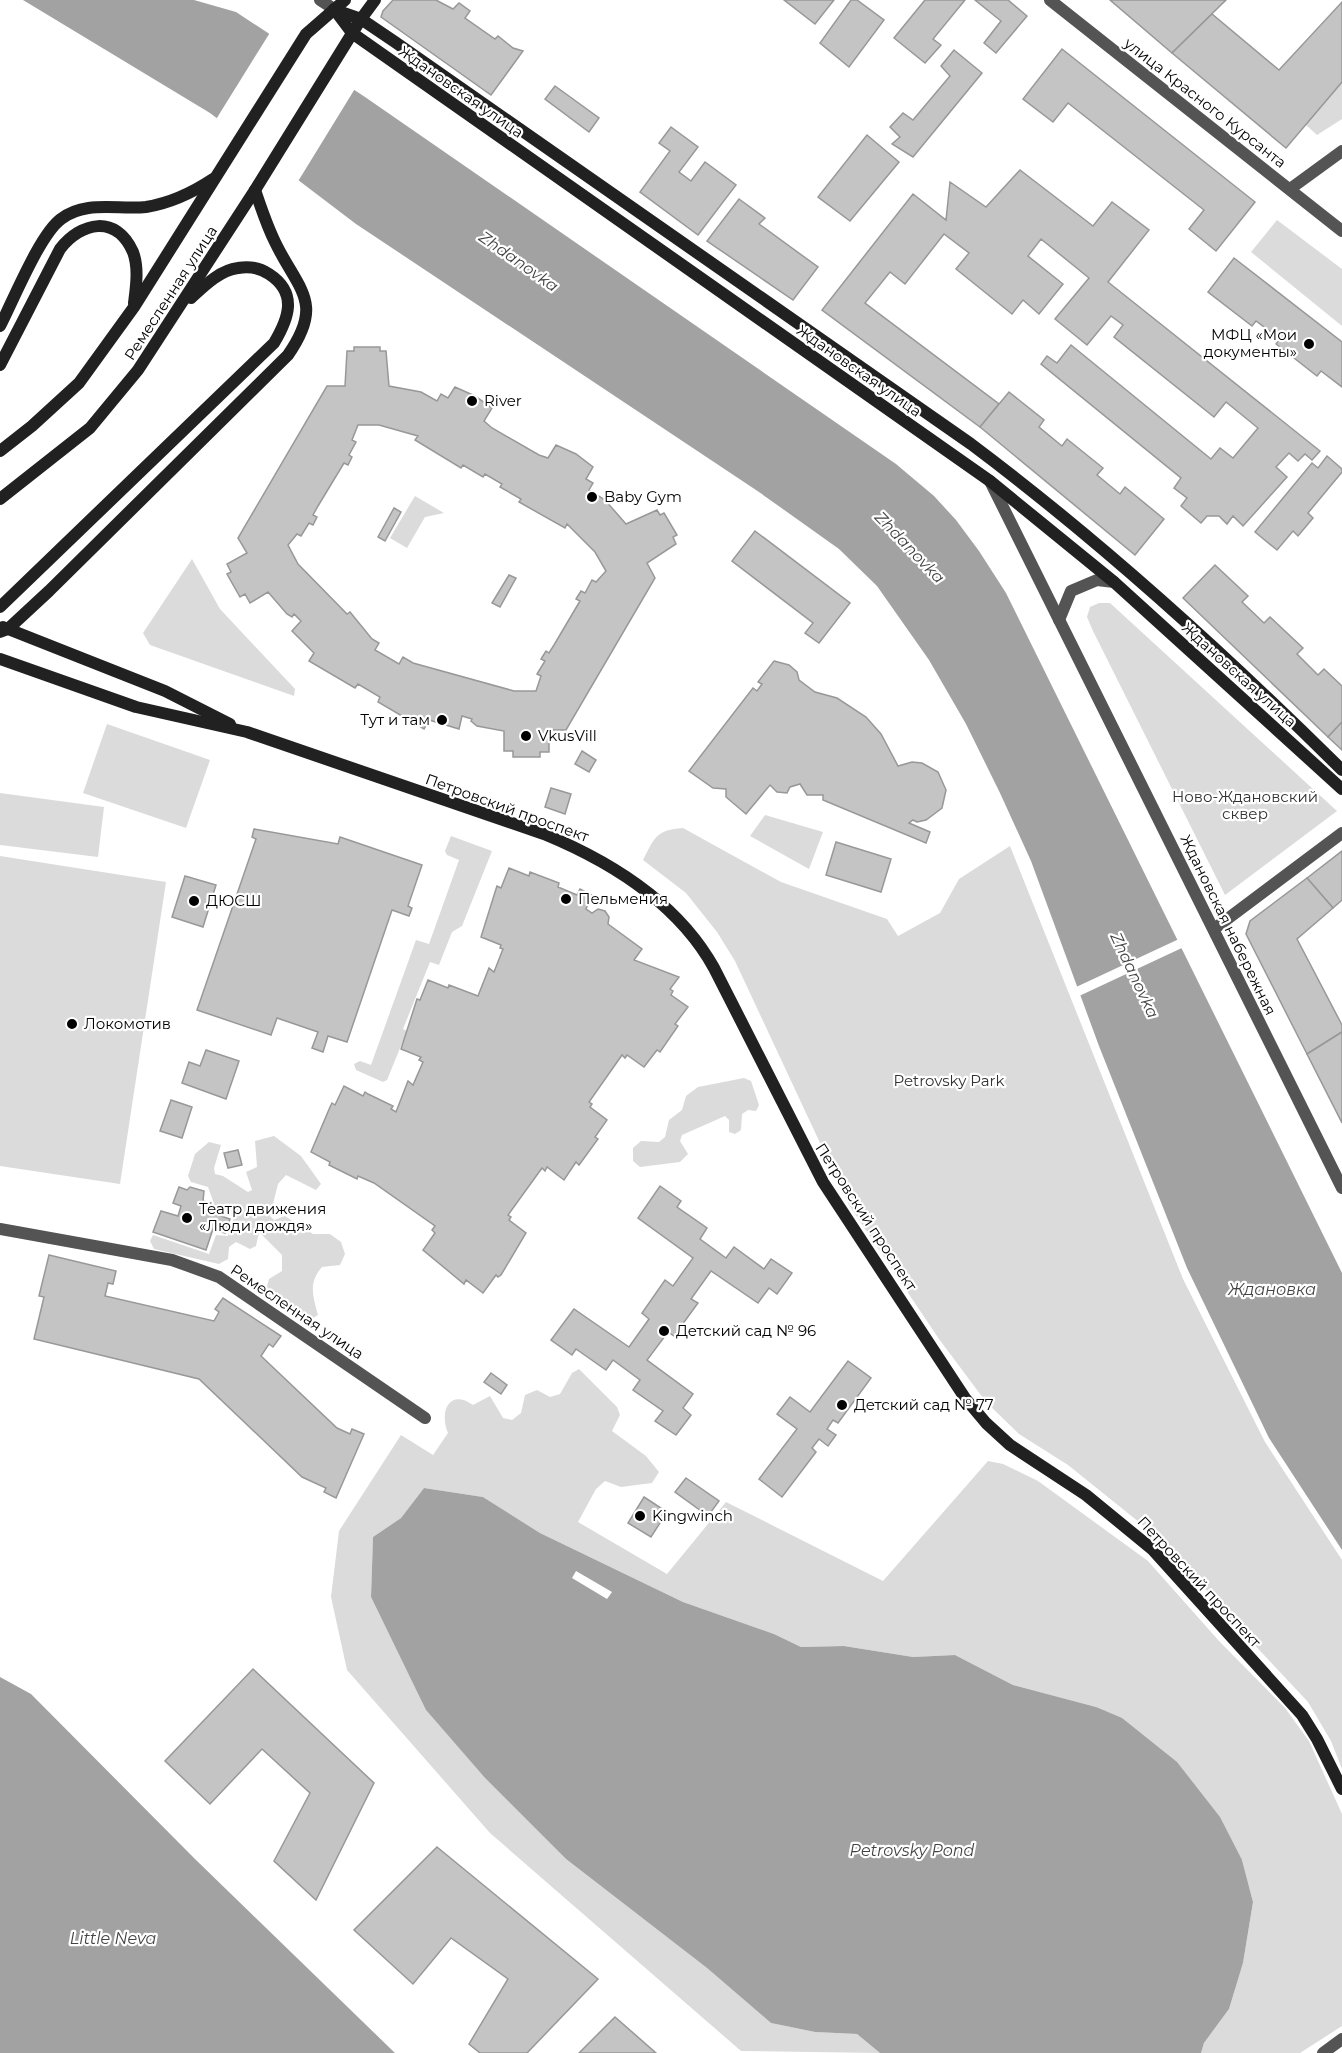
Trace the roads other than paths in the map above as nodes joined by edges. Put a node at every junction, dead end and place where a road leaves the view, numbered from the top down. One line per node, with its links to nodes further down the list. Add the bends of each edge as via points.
1 (320, 0): 5 (street, Ждановская улица)
2 (345, 0): 5 (street)
3 (375, 0): 6 (street)
4 (1050, 0): 10 (street, улица Красного Курсанта)
5 (334, 9): 6 (street, Ждановская улица); 7 (street, Ждановская улица); 9 (street, Ремесленная улица, via 306,34)
6 (361, 19): 7 (street); 26 (street, Ждановская улица, via 1032,490 1121,563)
7 (352, 33): 11 (street, Ремесленная улица); 18 (street, Ждановская улица)
8 (1342, 151): 10 (street)
9 (219, 175): 14 (street, Ремесленная улица); 15 (street, via 171,201 145,207 76,210 59,219 45,238)
10 (1290, 189): 12 (street, улица Красного Курсанта)
11 (255, 190): 13 (street, Ремесленная улица); 23 (street, via 276,244 303,289 307,312 302,334 288,355)
12 (1342, 231)
13 (181, 306): 19 (street, Ремесленная улица, via 138,370 90,428); 21 (street, via 212,280 237,268 260,268 281,281 289,301 285,325 274,343)
14 (134, 307): 16 (street, via 137,275 133,253 121,236 106,227 87,226 70,236 60,249); 17 (street, Ремесленная улица, via 79,383)
15 (0, 326)
16 (0, 365)
17 (0, 451)
18 (990, 482): 20 (street, Ждановская улица); 22 (street, Ждановская набережная)
19 (0, 499)
20 (1114, 582): 22 (street, via 1097,580 1071,591); 27 (street, Ждановская улица)
21 (0, 607)
22 (1059, 620): 29 (street, Ждановская набережная)
23 (3, 629): 25 (street, Петровский проспект, via 165,691)
24 (0, 659): 25 (street, Петровский проспект, via 136,706)
25 (247, 732): 33 (street, Петровский проспект, via 584,850 620,871 678,918 714,968 823,1182 965,1398 1010,1445 1086,1495 1152,1549 1302,1715)
26 (1342, 770)
27 (1342, 789)
28 (1342, 833): 29 (street)
29 (1214, 929): 30 (street, Ждановская набережная)
30 (1342, 1188)
31 (0, 1229): 32 (street, Ремесленная улица, via 172,1260 219,1277)
32 (425, 1418)
33 (1342, 1789)
34 (1342, 2039): 35 (street)
35 (1323, 2053)

